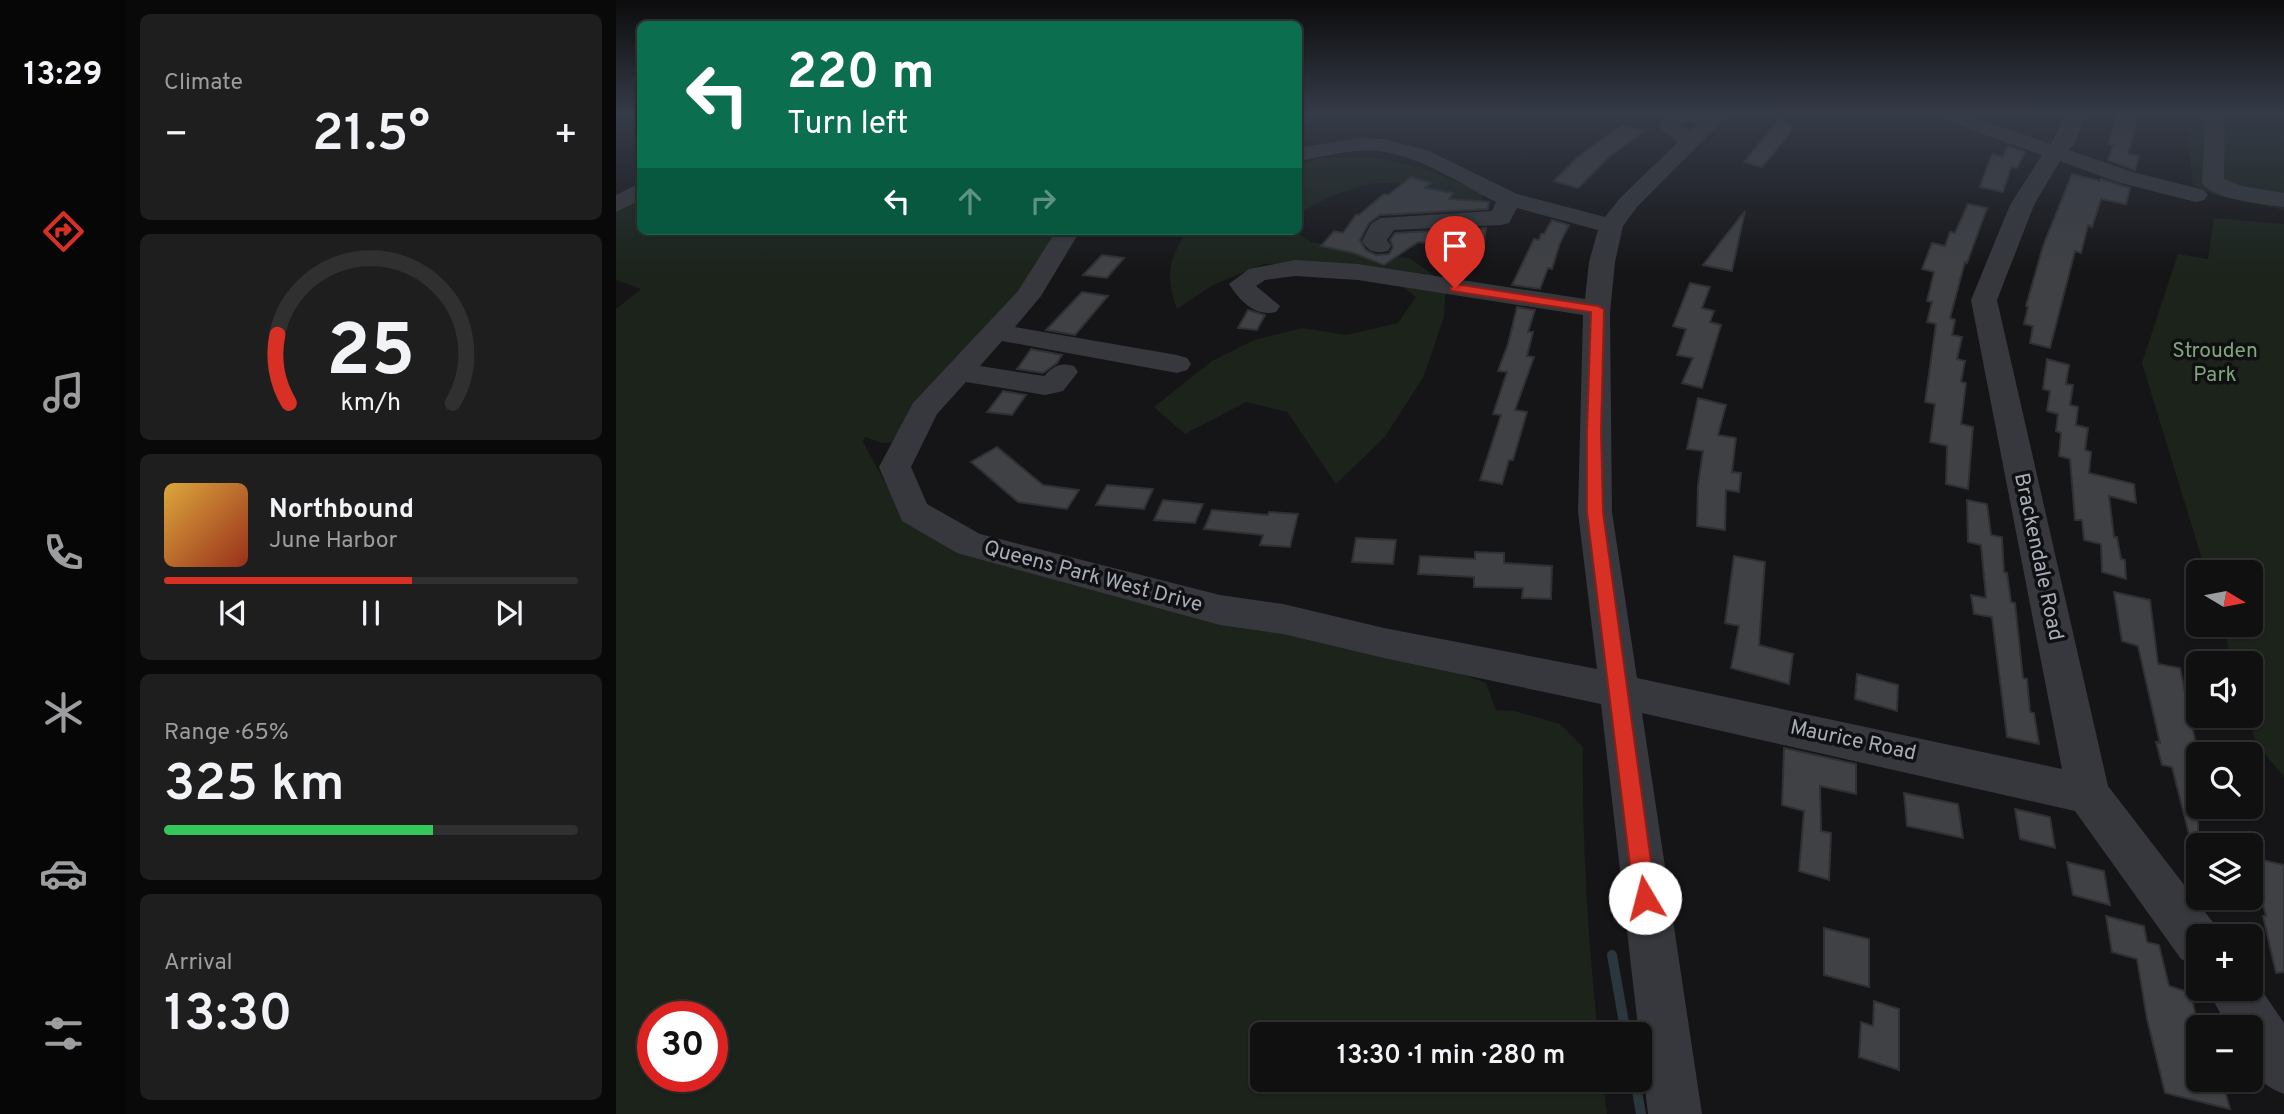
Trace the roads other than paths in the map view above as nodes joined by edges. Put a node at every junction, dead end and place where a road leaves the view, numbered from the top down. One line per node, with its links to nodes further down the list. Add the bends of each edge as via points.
1 (1443, 167): 7 (street)
2 (1660, 167): 9 (street)
3 (2045, 167): 19 (street, Brackendale Road, via 2022,205 1984,300)
4 (2095, 167): 6 (street)
5 (2213, 167): 8 (street, via 2213,183)
6 (2196, 195)
7 (1508, 199): 9 (street); 11 (street, via 1501,218 1388,223 1374,241)
8 (2284, 200)
9 (1611, 226): 13 (street)
10 (1066, 235): 14 (street, Queens Park West Drive, via 1028,296)
11 (1379, 247)
12 (1267, 306): 13 (street, via 1242,284 1258,274 1295,268 1358,272)
13 (1598, 309): 18 (street, via 1595,512)
14 (995, 332): 15 (street); 16 (street, Queens Park West Drive)
15 (1178, 364)
16 (958, 372): 17 (street, via 1045,386); 18 (street, Queens Park West Drive, via 924,410 895,467 914,512 969,544 1220,610 1283,619)
17 (1064, 372)
18 (1616, 690): 19 (street, Maurice Road); 23 (street)
19 (2088, 794): 20 (street, Brackendale Road)
20 (2186, 926)
21 (2240, 1001): 22 (street)
22 (2284, 1068)
23 (1675, 1114)

